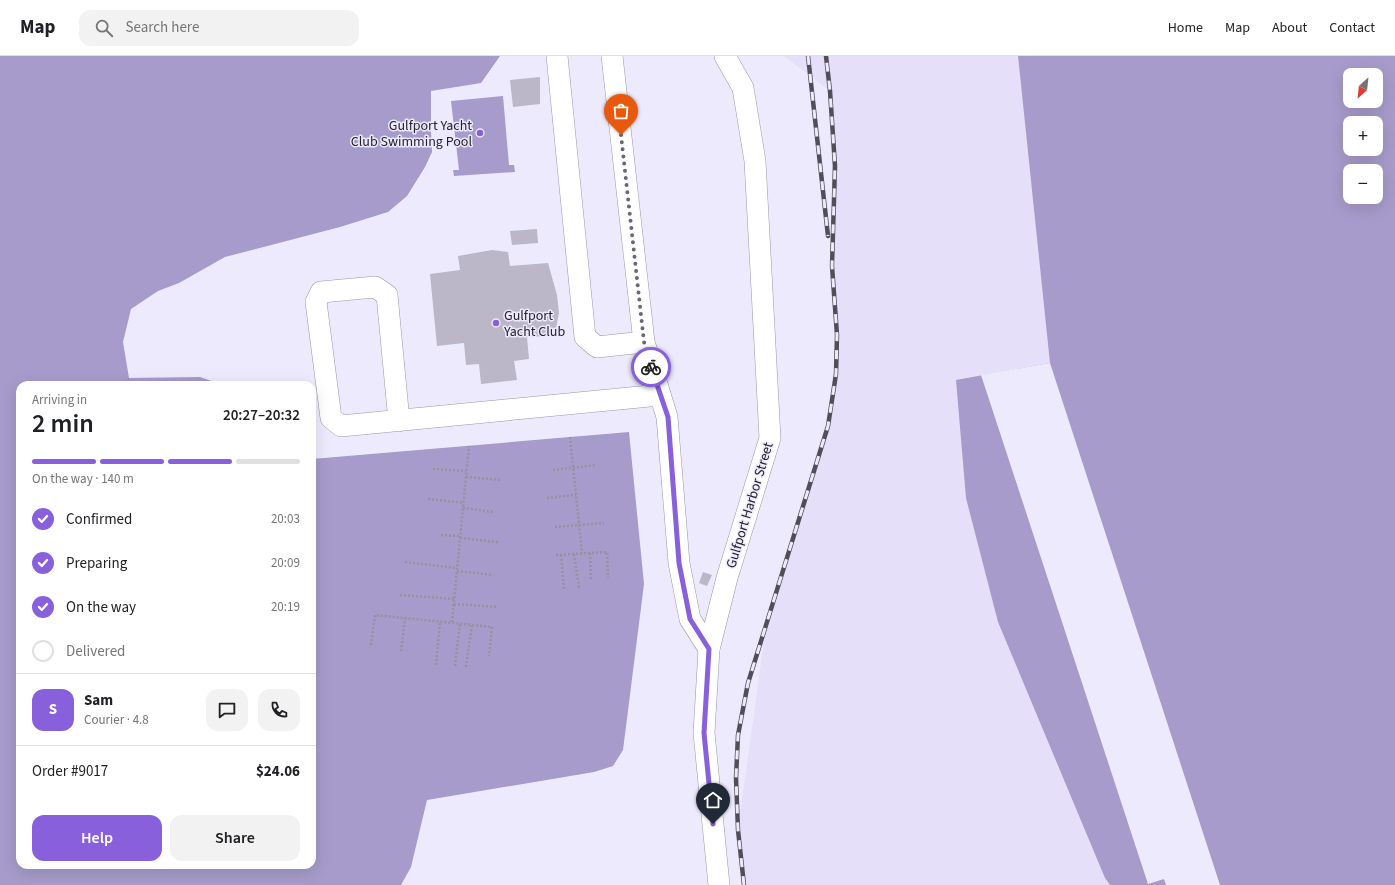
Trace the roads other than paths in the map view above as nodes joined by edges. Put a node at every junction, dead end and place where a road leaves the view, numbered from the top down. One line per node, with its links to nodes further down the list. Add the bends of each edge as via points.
1 (557, 56): 4 (street, via 585,337 597,347)
2 (612, 56): 4 (street)
3 (725, 56): 7 (street, Gulfport Harbor Street, via 743,88 754,161 770,438 727,578)
4 (644, 342): 5 (street)
5 (660, 395): 6 (street); 7 (street, via 668,417 679,563 690,619)
6 (399, 421): 6 (street, via 341,426 331,418 316,302 321,292 375,287 387,295)
7 (709, 649): 8 (street, Gulfport Harbor Street, via 704,733)
8 (720, 885)

